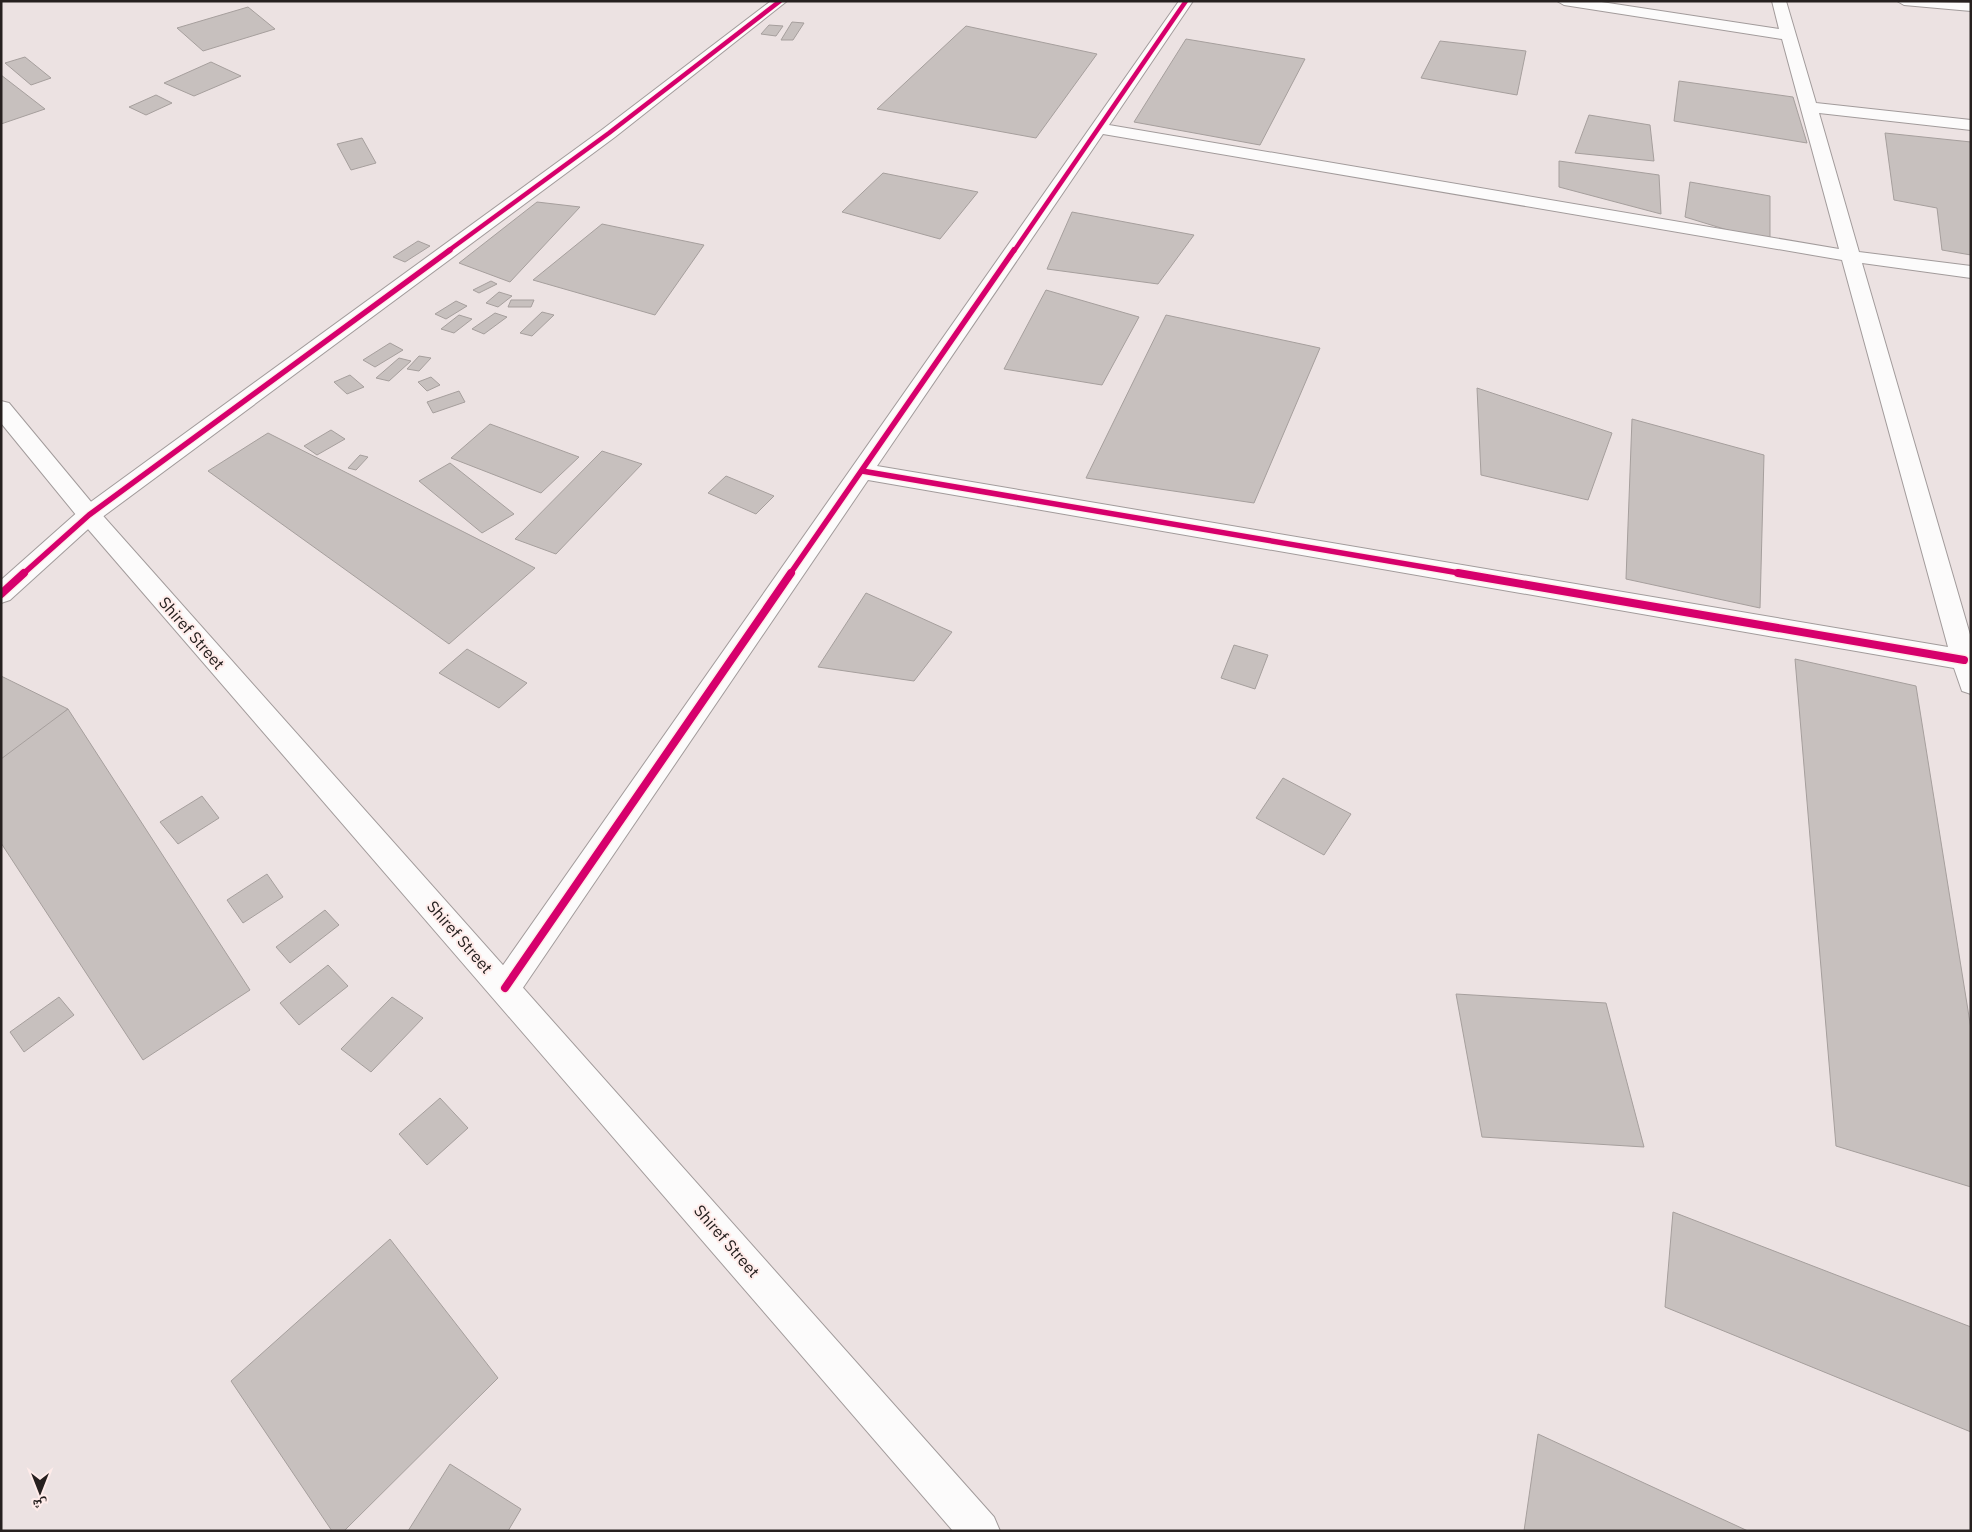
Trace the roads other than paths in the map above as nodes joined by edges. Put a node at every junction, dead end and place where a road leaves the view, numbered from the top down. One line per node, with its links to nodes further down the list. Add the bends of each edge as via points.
1 (780, 1): 15 (street, via 608,133)
2 (1186, 1): 10 (street)
3 (1564, 1): 7 (street)
4 (1779, 1): 7 (street)
5 (1904, 1): 6 (street)
6 (1971, 7)
7 (1788, 35): 8 (street)
8 (1809, 107): 9 (street); 11 (street)
9 (1971, 125)
10 (1098, 128): 11 (street); 14 (street)
11 (1850, 256): 12 (street); 17 (street)
12 (1971, 272)
13 (1, 408): 15 (street, Shiref Street)
14 (862, 471): 17 (street); 19 (street)
15 (89, 515): 16 (street); 19 (street, Shiref Street)
16 (1, 594)
17 (1964, 660): 18 (street)
18 (1971, 684)
19 (505, 988): 20 (street, Shiref Street)
20 (980, 1531)

